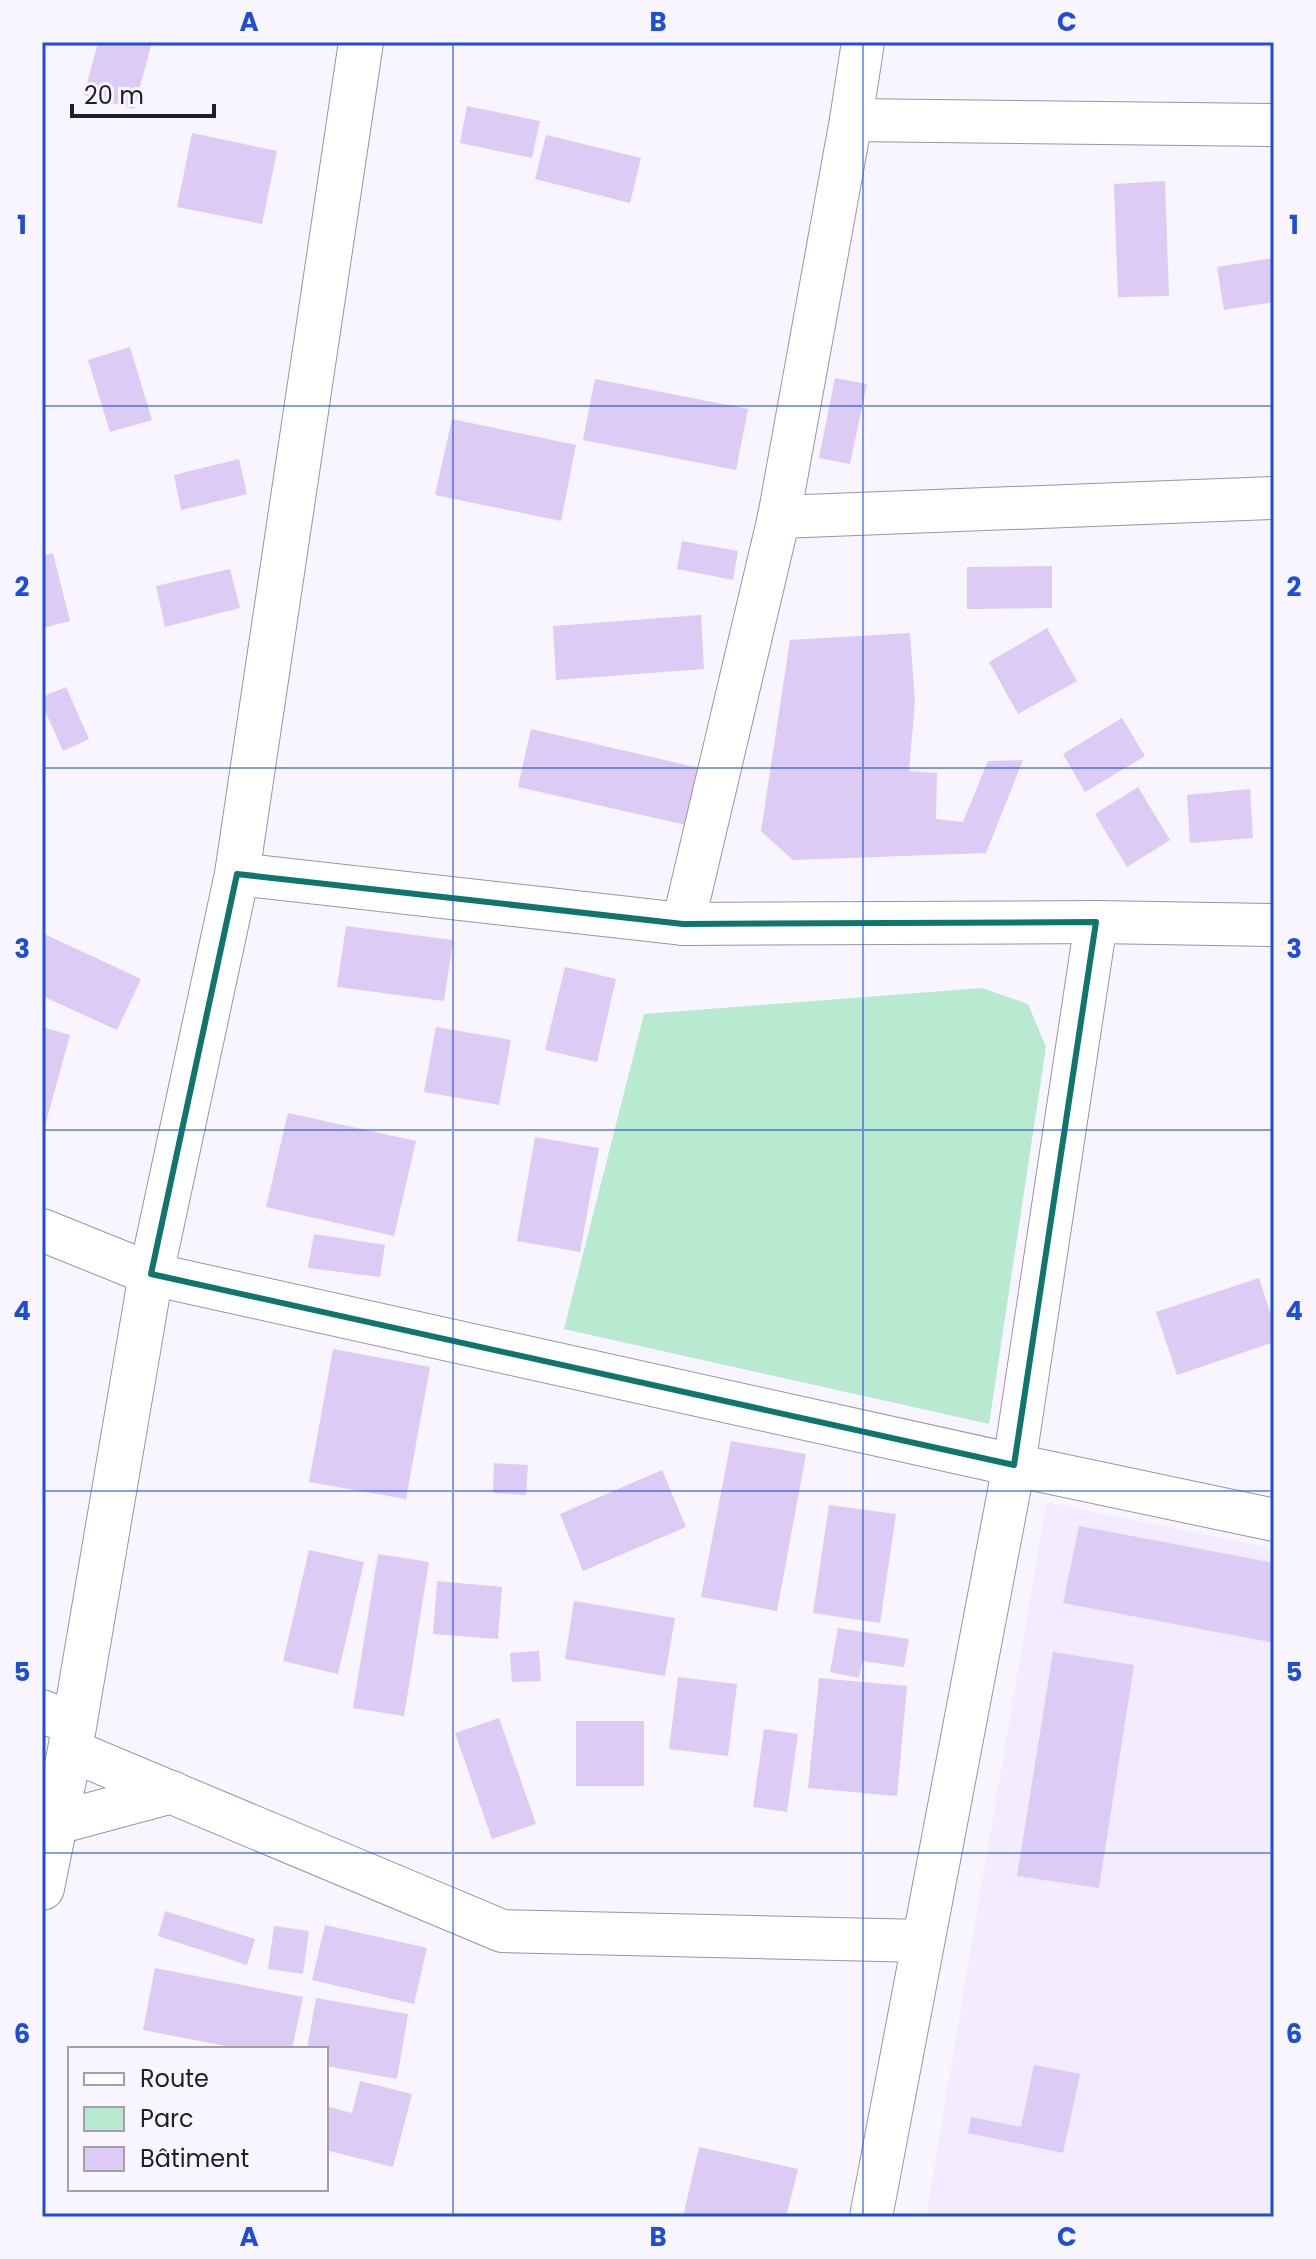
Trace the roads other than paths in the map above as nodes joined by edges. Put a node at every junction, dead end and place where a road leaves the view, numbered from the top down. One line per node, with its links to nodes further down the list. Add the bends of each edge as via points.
1 (361, 42): 7 (street)
2 (863, 42): 3 (street)
3 (851, 120): 4 (street); 6 (street)
4 (1274, 125)
5 (1274, 498): 6 (street)
6 (779, 517): 9 (street)
7 (237, 874): 9 (street); 12 (street)
8 (1096, 922): 9 (street); 10 (street); 13 (street)
9 (683, 924)
10 (1274, 925)
11 (42, 1230): 12 (street)
12 (151, 1274): 13 (street); 15 (street)
13 (1014, 1465): 14 (street); 19 (street)
14 (1274, 1520)
15 (62, 1729): 16 (street); 17 (street)
16 (172, 1792): 17 (street); 19 (street, via 502,1931)
17 (48, 1825): 18 (street)
18 (42, 1888)
19 (923, 1941): 20 (street)
20 (871, 2217)

